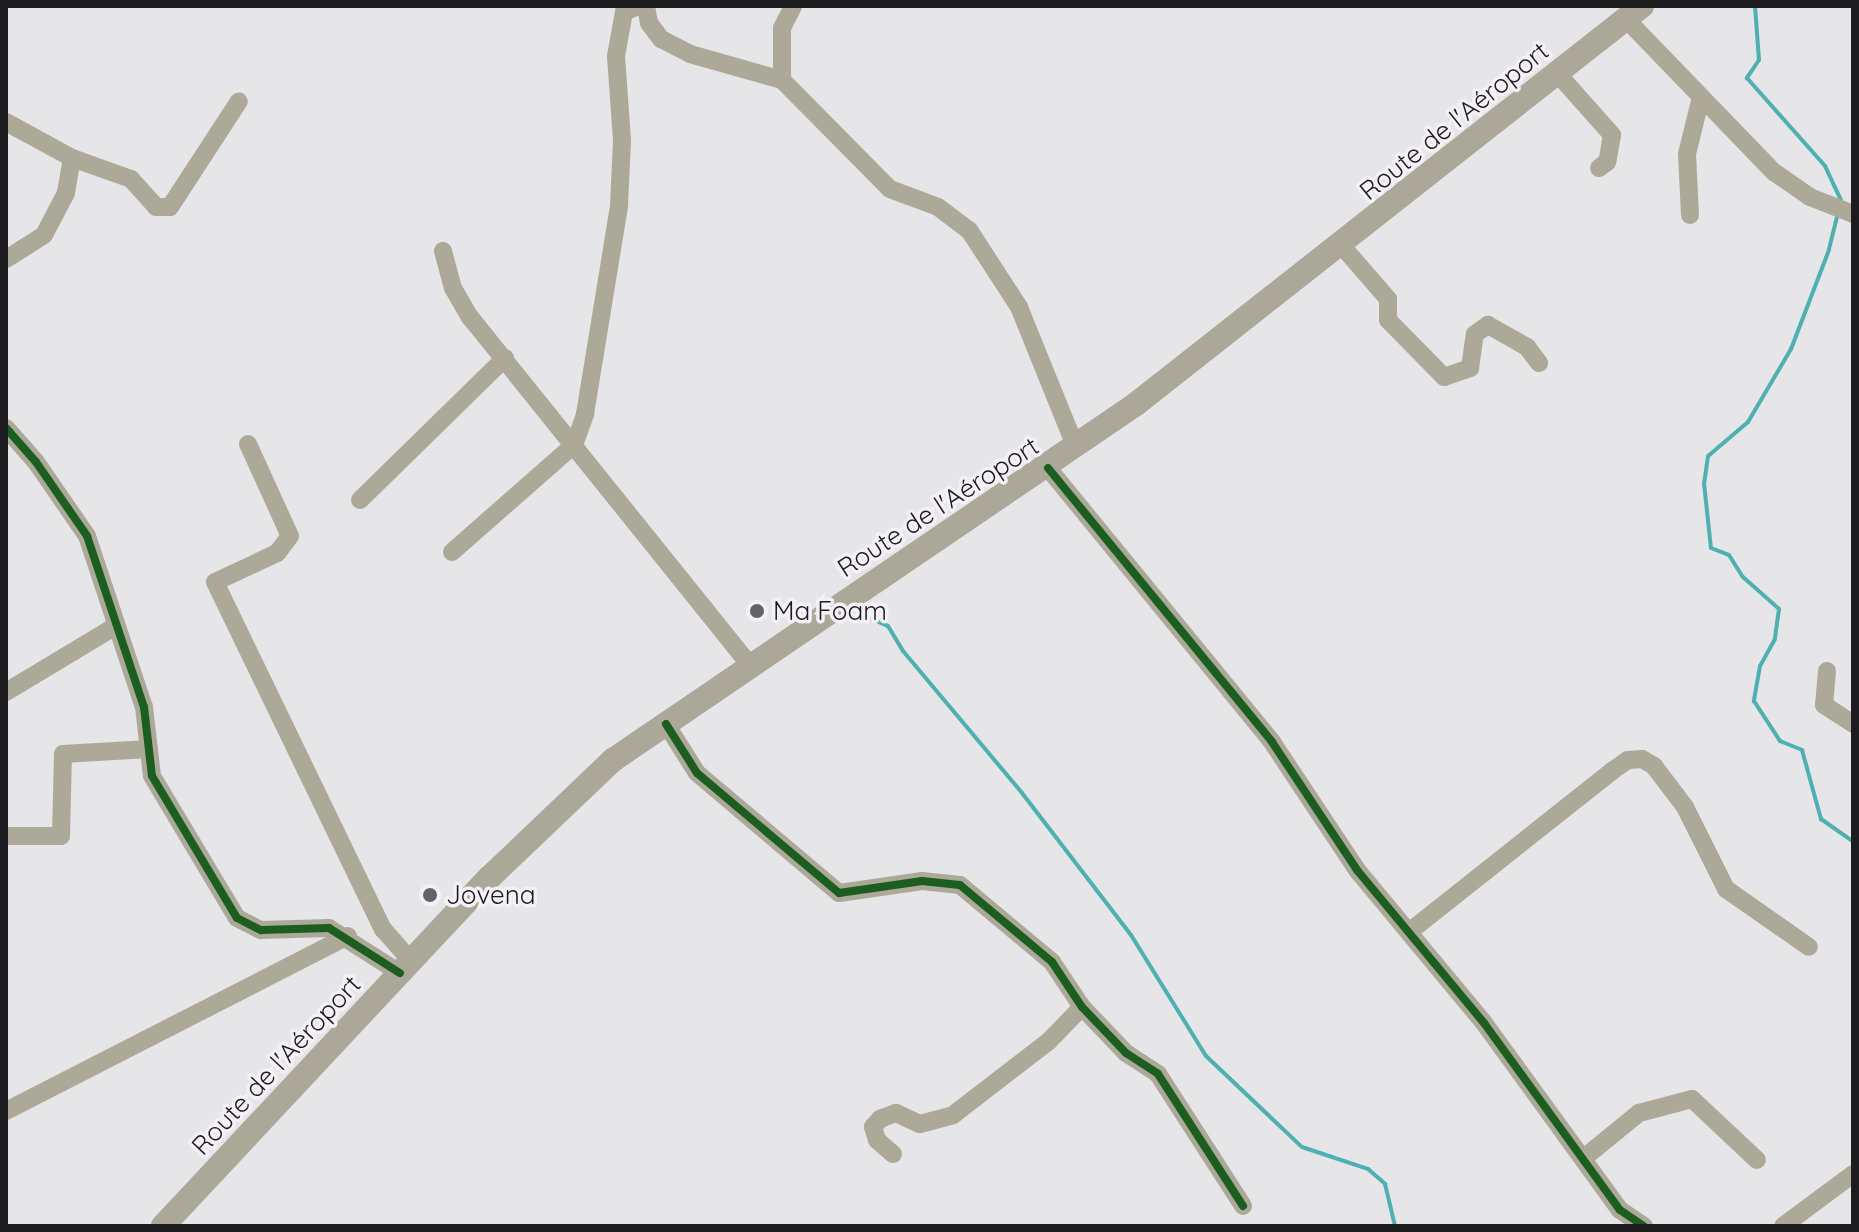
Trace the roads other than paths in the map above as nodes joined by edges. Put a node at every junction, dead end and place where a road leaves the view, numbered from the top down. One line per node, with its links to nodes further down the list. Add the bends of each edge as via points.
1 (639, 6): 21 (street, via 624,12 616,56 622,140 619,206 607,254 596,362)
2 (646, 6): 6 (street, via 649,23 671,44)
3 (793, 6): 6 (street, via 782,28)
4 (1634, 12): 5 (main road, Route de l'Aéroport); 7 (street)
5 (1557, 73): 11 (street, via 1612,135 1607,162); 14 (main road, Route de l'Aéroport)
6 (782, 80): 22 (street, via 890,189 938,207 969,230 1019,307)
7 (1701, 97): 12 (street, via 1774,172 1810,197); 13 (street, via 1687,154)
8 (239, 101): 10 (street, via 170,207 156,207 131,179)
9 (6, 122): 10 (street)
10 (72, 158): 16 (street, via 66,193 44,235)
11 (1599, 168)
12 (1853, 214)
13 (1690, 215)
14 (1342, 246): 18 (street, via 1388,299 1388,320 1444,377 1470,368 1475,334 1488,325 1527,347); 22 (main road, Route de l'Aéroport)
15 (443, 251): 17 (street, via 453,288)
16 (6, 259)
17 (505, 358): 21 (street); 24 (street)
18 (1539, 363)
19 (6, 428): 26 (street, via 87,536)
20 (248, 444): 37 (street, via 290,536 277,553 215,582)
21 (574, 445): 25 (street); 27 (street)
22 (1076, 448): 23 (main road, Route de l'Aéroport)
23 (1048, 468): 27 (main road, Route de l'Aéroport); 34 (street, via 1272,742 1357,870)
24 (360, 500)
25 (452, 552)
26 (116, 626): 29 (street); 32 (street, via 144,707)
27 (750, 665): 30 (main road, Route de l'Aéroport)
28 (1827, 671): 31 (street, via 1824,705)
29 (6, 692)
30 (666, 724): 37 (main road, Route de l'Aéroport, via 561,805); 38 (street, via 697,773 839,893 922,881 960,885 1052,962)
31 (1853, 724)
32 (149, 749): 33 (street, via 63,754 61,836); 35 (street, via 152,776 237,918 261,930 329,928)
33 (6, 836)
34 (1409, 932): 36 (street, via 1612,771 1628,760 1642,759 1654,766 1685,807 1726,889); 41 (street)
35 (348, 936): 37 (street); 39 (street)
36 (1809, 947)
37 (405, 967): 45 (main road, Route de l'Aéroport)
38 (1082, 1007): 40 (street, via 1049,1041 953,1115 920,1124 896,1113 880,1119 873,1127 877,1140); 44 (street, via 1126,1053 1158,1074)
39 (6, 1111)
40 (893, 1154)
41 (1585, 1157): 42 (street, via 1639,1113 1692,1099); 46 (street, via 1620,1210)
42 (1757, 1160)
43 (1853, 1174): 47 (street)
44 (1243, 1206)
45 (163, 1226)
46 (1644, 1226)
47 (1783, 1226)

